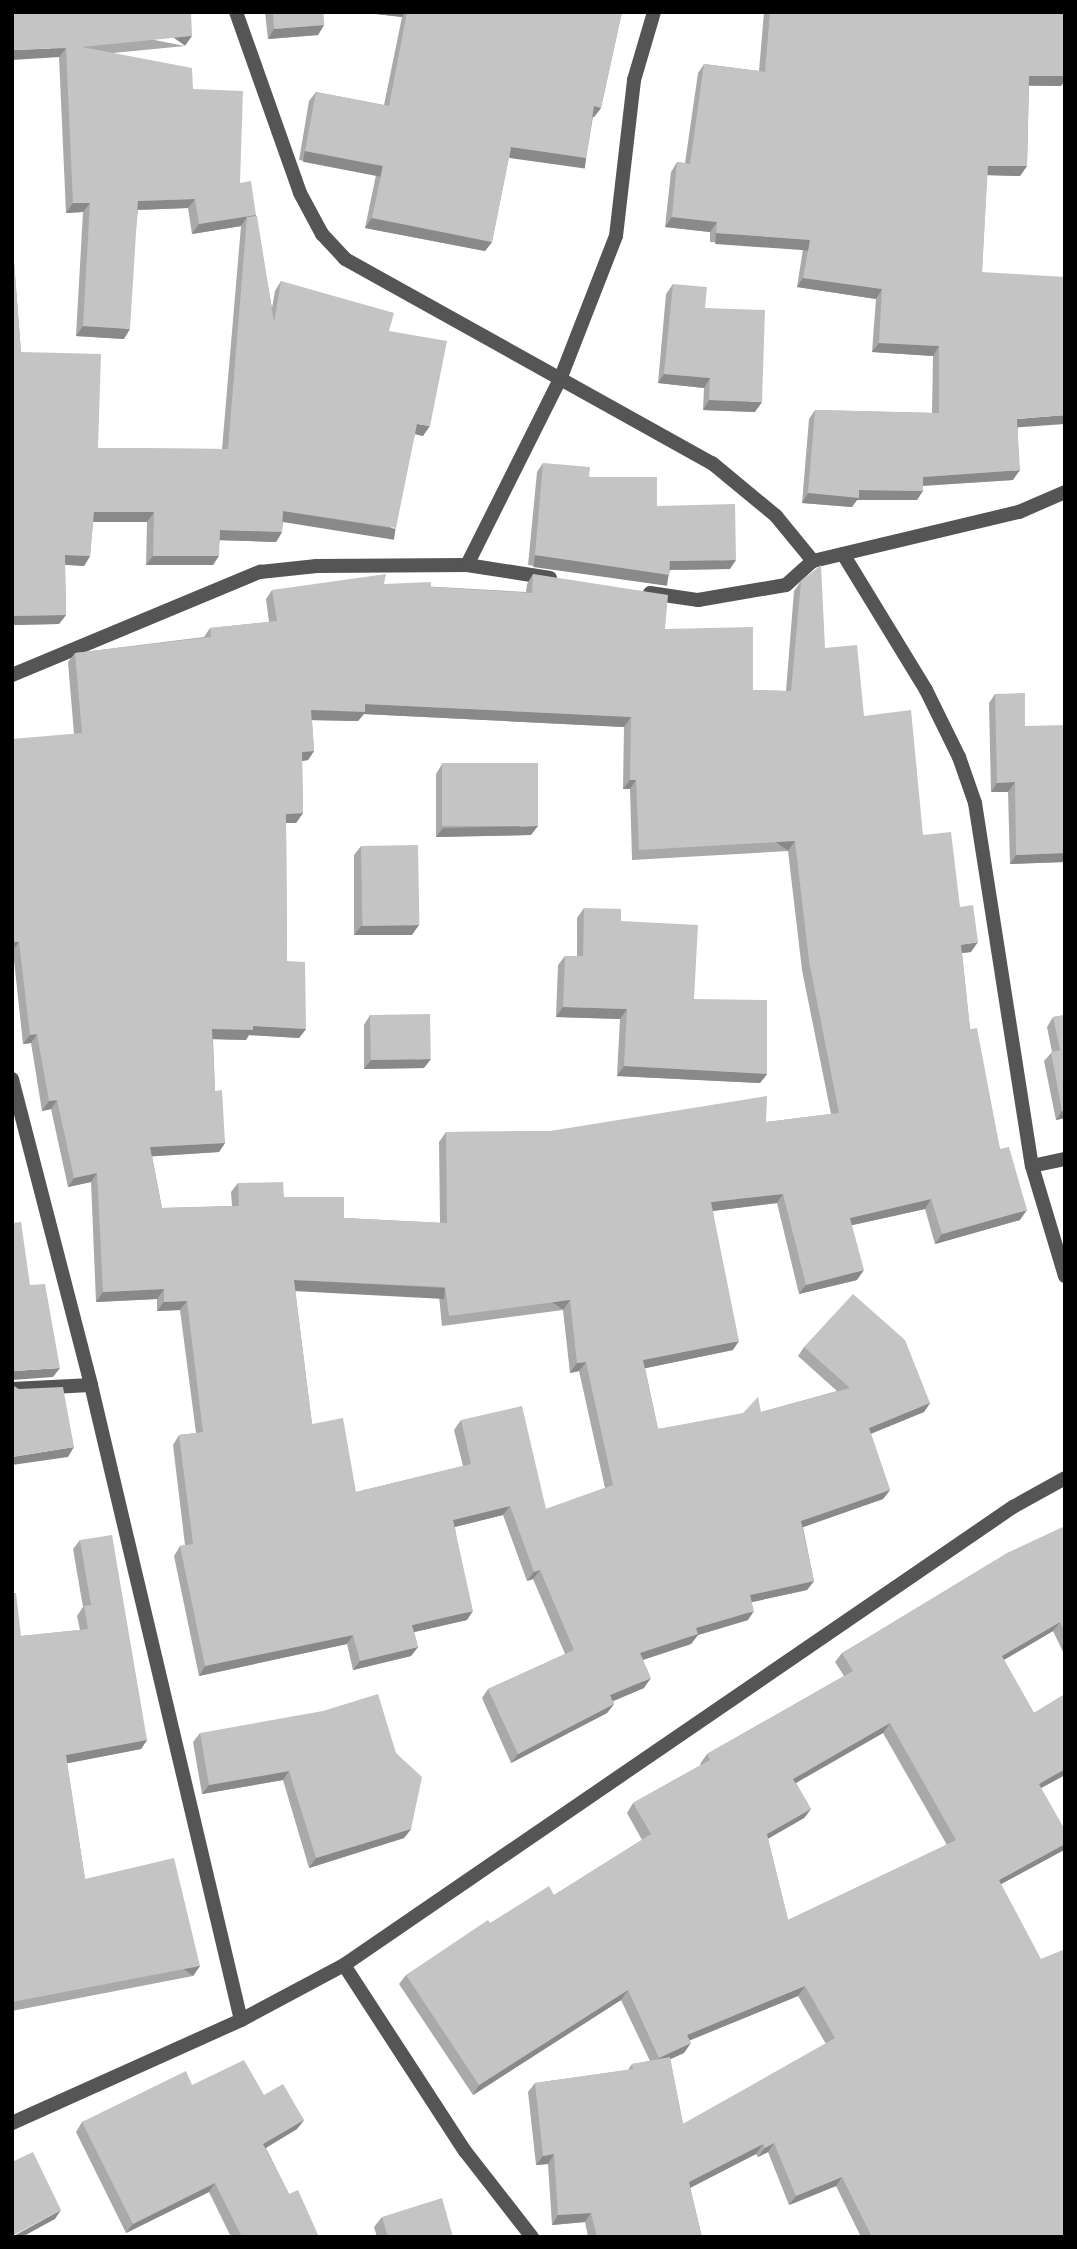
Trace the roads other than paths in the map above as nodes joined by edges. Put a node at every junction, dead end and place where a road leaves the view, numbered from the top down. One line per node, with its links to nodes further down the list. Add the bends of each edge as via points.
1 (236, 12): 3 (street, via 300,193 322,234 345,260)
2 (654, 12): 3 (street, via 634,80 616,236)
3 (561, 377): 6 (street, via 712,463 776,516); 7 (street)
4 (1065, 492): 5 (street, via 1019,512)
5 (843, 554): 6 (street); 13 (street, via 926,690 959,757 975,803)
6 (813, 561): 9 (street, via 786,585 698,600)
7 (467, 565): 8 (street); 10 (street, via 330,566 260,572)
8 (562, 579)
9 (630, 590)
10 (12, 674)
11 (12, 1079): 15 (street)
12 (1065, 1159): 13 (street)
13 (1032, 1166): 14 (street)
14 (1065, 1276)
15 (91, 1385): 16 (street); 19 (street)
16 (12, 1389)
17 (1065, 1478): 18 (street, via 1013,1507)
18 (344, 1965): 19 (street); 21 (street, via 465,2151)
19 (241, 2020): 20 (street)
20 (12, 2123)
21 (532, 2237)

